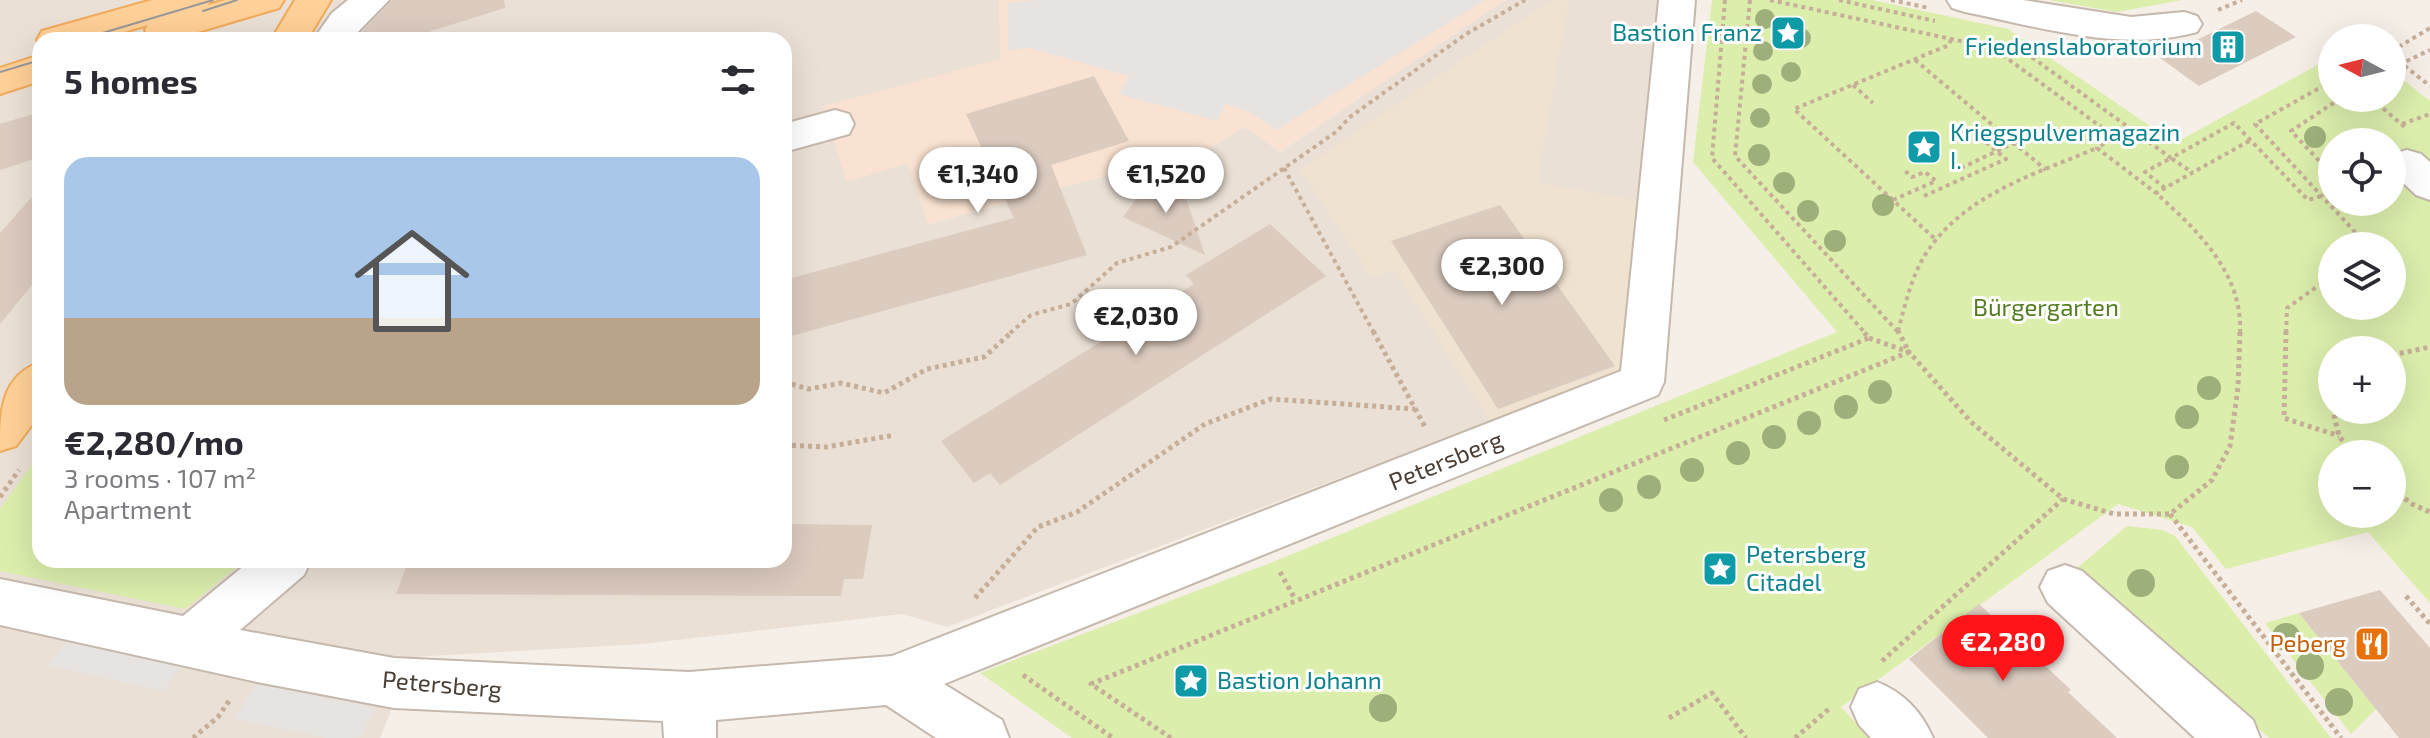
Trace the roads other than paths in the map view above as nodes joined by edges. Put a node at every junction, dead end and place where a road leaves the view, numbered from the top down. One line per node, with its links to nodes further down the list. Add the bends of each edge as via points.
1 (193, 0): 8 (main road)
2 (266, 0): 9 (main road)
3 (313, 0): 10 (main road)
4 (371, 0): 11 (street)
5 (1677, 0): 24 (street, Petersberg, via 1642,382)
6 (1947, 10): 7 (street, via 2131,29)
7 (2184, 24)
8 (83, 32)
9 (157, 32)
10 (294, 32)
11 (337, 32)
12 (32, 46): 13 (main road)
13 (0, 56)
14 (32, 71): 15 (main road)
15 (0, 81)
16 (835, 124): 17 (street)
17 (792, 136)
18 (32, 390): 19 (main road)
19 (0, 432)
20 (277, 568): 23 (street)
21 (2065, 587): 27 (street)
22 (0, 602): 23 (street, Petersberg)
23 (190, 641): 25 (street, Petersberg, via 394,683)
24 (892, 680): 25 (street, Petersberg); 26 (street)
25 (689, 718)
26 (983, 738)
27 (2234, 738)

